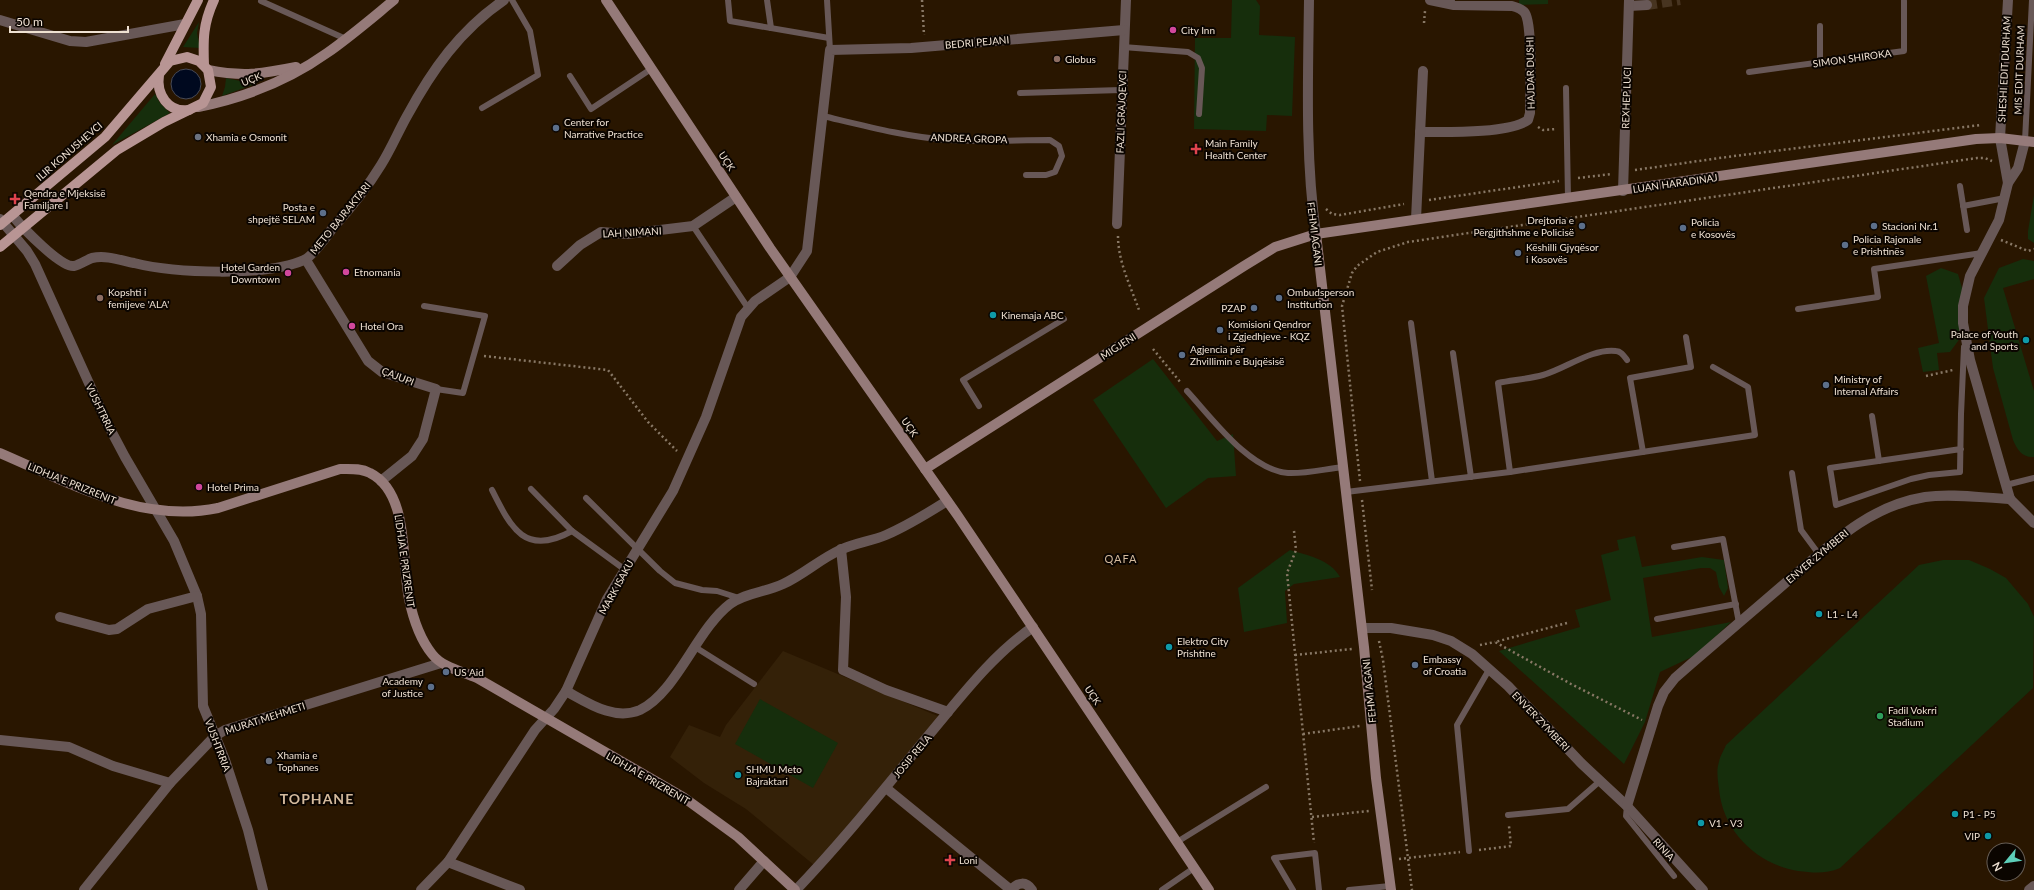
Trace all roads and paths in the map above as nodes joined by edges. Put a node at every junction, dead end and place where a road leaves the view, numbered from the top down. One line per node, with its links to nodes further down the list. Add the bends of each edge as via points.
1 (198, 0): 21 (main road)
2 (214, 0): 32 (main road, via 203,31)
3 (504, 0): 72 (street, METO BAJRAKTARI, via 472,24 456,41 421,92 382,164 351,207)
4 (512, 0): 42 (lane, via 530,31 538,74)
5 (606, 0): 33 (main road, UÇK)
6 (728, 0): 23 (lane, via 730,21)
7 (767, 0): 23 (lane)
8 (827, 0): 25 (lane)
9 (922, 0): 27 (path)
10 (1126, 0): 24 (street, FAZLI GRAJQEVCI)
11 (1309, 0): 66 (street, FEHMI AGANI, via 1309,142 1311,198)
12 (1430, 0): 45 (street, HAJDAR DUSHI, via 1454,5 1512,6 1525,14 1528,22 1529,47)
13 (2008, 0): 48 (street, SHESHI EDIT DURHAM)
14 (2032, 0): 49 (lane, MIS EDIT DURHAM)
15 (261, 1): 26 (lane)
16 (391, 1): 26 (main road, UÇK)
17 (1904, 1): 30 (lane, SIMON SHIROKA, via 1904,51)
18 (1629, 3): 19 (street); 54 (street, REXHEP LUCI)
19 (1646, 5)
20 (0, 20): 21 (street, via 70,41 86,42)
21 (185, 24): 35 (main road)
22 (1820, 26): 30 (lane)
23 (771, 28): 25 (lane)
24 (1124, 30): 27 (street, BEDRI PEJANI); 28 (street, FAZLI GRAJQEVCI)
25 (829, 38): 29 (lane)
26 (346, 39): 31 (main road, UÇK)
27 (925, 47): 29 (street, BEDRI PEJANI)
28 (1123, 47): 39 (street, FAZLI GRAJQEVCI); 43 (lane, via 1188,52 1198,58 1202,68)
29 (830, 50): 44 (street)
30 (1820, 62): 36 (lane, SIMON SHIROKA)
31 (309, 64): 32 (main road, UÇK, via 254,75 225,74); 41 (main road, UÇK, via 256,90)
32 (206, 67): 35 (main road, ILIR KONUSHEVCI, via 193,58 182,57 170,61); 41 (main road, via 211,81 210,93)
33 (651, 69): 37 (lane, via 591,109); 55 (main road, UÇK)
34 (1424, 71): 47 (street)
35 (160, 72): 41 (main road, UÇK, via 159,90 166,102 179,110); 59 (main road, ILIR KONUSHEVCI, via 105,137)
36 (1749, 72)
37 (570, 76)
38 (1566, 88): 46 (lane)
39 (1121, 90): 40 (lane); 62 (street, FAZLI GRAJQEVCI)
40 (1020, 93)
41 (195, 108): 64 (main road, via 164,122 117,150)
42 (482, 108)
43 (1199, 114)
44 (823, 116): 51 (lane, ANDREA GROPA, via 897,134 950,140 1050,140 1059,146 1062,156 1055,172 1046,175); 74 (street, via 807,251)
45 (1528, 120): 46 (path, via 1542,130); 47 (street, HAJDAR DUSHI, via 1518,125 1498,128 1448,133)
46 (1567, 128): 56 (lane)
47 (1420, 132): 60 (street)
48 (2000, 138): 49 (main road, LUAN HARADINAJ); 52 (street, SHESHI EDIT DURHAM); 54 (main road, LUAN HARADINAJ, via 1976,139)
49 (2030, 142): 52 (street)
50 (1994, 164): 110 (path, via 1991,160 1977,158 1408,242 1377,252 1357,266 1352,273 1342,306)
51 (1026, 174)
52 (2008, 183): 57 (street)
53 (1960, 186): 58 (lane)
54 (1623, 190): 56 (main road, LUAN HARADINAJ)
55 (736, 197): 63 (street, LAH NIMANI); 74 (main road, UÇK)
56 (1568, 198): 60 (main road, LUAN HARADINAJ)
57 (2005, 198): 58 (lane); 68 (street)
58 (1963, 206): 65 (lane)
59 (13, 216): 61 (main road, ILIR KONUSHEVCI); 64 (street, METO BAJRAKTARI)
60 (1416, 219): 66 (main road, LUAN HARADINAJ)
61 (1, 222): 67 (street, VUSHTRRIA)
62 (1117, 224): 78 (path, via 1118,245 1125,272)
63 (693, 226): 73 (street, LAH NIMANI, via 627,234 601,232 580,245); 76 (lane)
64 (23, 228): 67 (main road); 72 (street, METO BAJRAKTARI, via 67,265 75,266 103,256 145,266 253,271 284,267)
65 (1967, 230)
66 (1316, 234): 99 (main road, FEHMI AGANI); 100 (main road, MIGJENI, via 1275,247)
67 (14, 236): 69 (main road); 115 (street, VUSHTRRIA, via 35,264 107,423)
68 (1991, 237): 70 (path, via 2028,251); 71 (street)
69 (0, 247)
70 (2034, 249)
71 (1982, 253): 77 (lane, via 1874,268 1878,297); 82 (street, via 1965,291)
72 (306, 260): 90 (street, ÇAJUPI, via 368,361 382,372)
73 (557, 266)
74 (790, 277): 76 (street, MARK ISAKU); 100 (main road, UÇK)
75 (424, 306): 85 (lane, via 485,316)
76 (748, 308): 97 (street, MARK ISAKU, via 741,317 706,417)
77 (1798, 309)
78 (1140, 310)
79 (1064, 319): 92 (lane, via 963,380)
80 (1411, 323): 106 (lane)
81 (1686, 337): 95 (lane, via 1691,367 1630,378)
82 (1965, 338): 88 (lane); 107 (street)
83 (1153, 349): 91 (path)
84 (1453, 353): 103 (lane)
85 (474, 355): 90 (lane, via 463,393); 97 (path, via 608,370 648,422)
86 (1627, 360): 101 (lane, via 1616,351 1607,352 1586,357 1543,375 1498,383)
87 (1714, 367): 95 (lane, via 1748,387 1755,435)
88 (1963, 368): 89 (path); 94 (lane)
89 (1926, 376)
90 (436, 388): 105 (street, via 423,439 412,456)
91 (1187, 391): 99 (lane, via 1250,457 1270,470 1288,473)
92 (979, 406)
93 (1872, 416): 98 (lane)
94 (1960, 449): 98 (lane); 98 (lane, via 1960,472 1911,479 1836,505 1830,468)
95 (1643, 452): 101 (lane)
96 (0, 453): 115 (main road, LIDHJA E PRIZRENIT, via 107,498)
97 (687, 460): 121 (street, MARK ISAKU, via 673,491)
98 (1879, 461)
99 (1343, 467): 111 (main road, FEHMI AGANI)
100 (925, 470): 114 (main road, UÇK)
101 (1510, 472): 103 (lane)
102 (1792, 472): 122 (lane, via 1801,530)
103 (1471, 477): 106 (lane)
104 (2034, 478): 107 (lane)
105 (381, 481): 115 (main road, LIDHJA E PRIZRENIT, via 370,472 340,469 218,508 187,512); 138 (main road, LIDHJA E PRIZRENIT, via 397,507 413,615 427,647)
106 (1432, 481): 110 (lane)
107 (2006, 486): 113 (street)
108 (531, 489): 117 (lane)
109 (492, 490): 117 (lane, via 504,514 515,529 527,539 541,542)
110 (1361, 491): 111 (lane); 126 (path)
111 (1346, 492): 134 (main road, FEHMI AGANI)
112 (586, 498): 121 (lane)
113 (2010, 500): 116 (street); 122 (street, ENVER ZYMBERI, via 1943,496 1911,501 1894,506 1854,526)
114 (947, 501): 120 (street, via 886,535); 132 (main road, UÇK)
115 (156, 510): 124 (street, VUSHTRRIA, via 174,541)
116 (2034, 523)
117 (572, 531): 123 (lane)
118 (1294, 532): 137 (path, via 1296,550 1287,573)
119 (1674, 547): 127 (lane, via 1723,539)
120 (841, 549): 125 (street, via 785,584); 142 (street, via 846,597 843,670 886,690)
121 (638, 550): 123 (street, MARK ISAKU); 125 (lane, via 675,583)
122 (1818, 553): 131 (street, ENVER ZYMBERI)
123 (624, 569): 141 (street, MARK ISAKU, via 607,599)
124 (197, 596): 128 (street, via 148,609 117,629 109,630); 147 (street, VUSHTRRIA, via 201,614 203,706)
125 (739, 598): 135 (street, via 717,617)
126 (1373, 598)
127 (1736, 604): 129 (lane); 131 (lane)
128 (60, 617)
129 (1657, 619)
130 (1567, 623): 144 (path, via 1495,642)
131 (1739, 623): 144 (street, ENVER ZYMBERI, via 1675,678 1664,692)
132 (1033, 627): 142 (street, JOSIP RELA, via 1008,646); 157 (main road, UÇK)
133 (1376, 627): 134 (street, ENVER ZYMBERI); 139 (street, ENVER ZYMBERI, via 1415,632 1451,641); 179 (path, via 1383,660)
134 (1362, 628): 136 (main road, FEHMI AGANI)
135 (695, 647): 140 (lane); 141 (street, via 658,695 640,710 616,713 603,710)
136 (1364, 647): 137 (path); 154 (main road, FEHMI AGANI)
137 (1295, 655): 146 (path)
138 (441, 663): 143 (main road, LIDHJA E PRIZRENIT, via 477,678); 147 (street, MURAT MEHMETI, via 225,730)
139 (1490, 668): 149 (street, ENVER ZYMBERI); 158 (lane, via 1457,725)
140 (754, 684)
141 (566, 691): 143 (street, MARK ISAKU)
142 (948, 712): 152 (street, JOSIP RELA)
143 (545, 719): 160 (main road, LIDHJA E PRIZRENIT, via 683,797 738,837); 161 (street, MARK ISAKU, via 535,730)
144 (1651, 724): 153 (street, ENVER ZYMBERI)
145 (1362, 726): 146 (path)
146 (1303, 734): 156 (path)
147 (215, 736): 150 (street, MURAT MEHMETI); 167 (street, VUSHTRRIA, via 248,830)
148 (0, 740): 150 (street, via 69,747 113,766)
149 (1600, 782): 153 (street, ENVER ZYMBERI); 155 (lane, via 1568,809)
150 (170, 784): 166 (street, MURAT MEHMETI)
151 (1266, 787): 157 (lane)
152 (886, 788): 171 (street, JOSIP RELA); 172 (street)
153 (1626, 806): 163 (lane, ENVER ZYMBERI, via 1626,816); 180 (street, RINIA)
154 (1381, 810): 156 (path); 165 (main road, FEHMI AGANI)
155 (1508, 815)
156 (1312, 817): 159 (path)
157 (1177, 842): 162 (main road, UÇK)
158 (1470, 851)
159 (1315, 853): 176 (lane, via 1274,858); 177 (lane)
160 (764, 861): 170 (street); 171 (main road, LIDHJA E PRIZRENIT)
161 (448, 862): 168 (street, MARK ISAKU); 169 (street)
162 (1194, 868): 174 (lane); 175 (main road, UÇK)
163 (1674, 876)
164 (2034, 886): 181 (street)
165 (1390, 888): 178 (lane)
166 (84, 890)
167 (263, 890)
168 (421, 890)
169 (520, 890)
170 (739, 890)
171 (796, 890)
172 (1011, 890): 173 (street, via 1021,883 1027,884)
173 (1032, 890)
174 (1162, 890)
175 (1209, 890)
176 (1293, 890)
177 (1319, 890)
178 (1349, 890)
179 (1412, 890)
180 (1703, 890)
181 (2029, 890)

